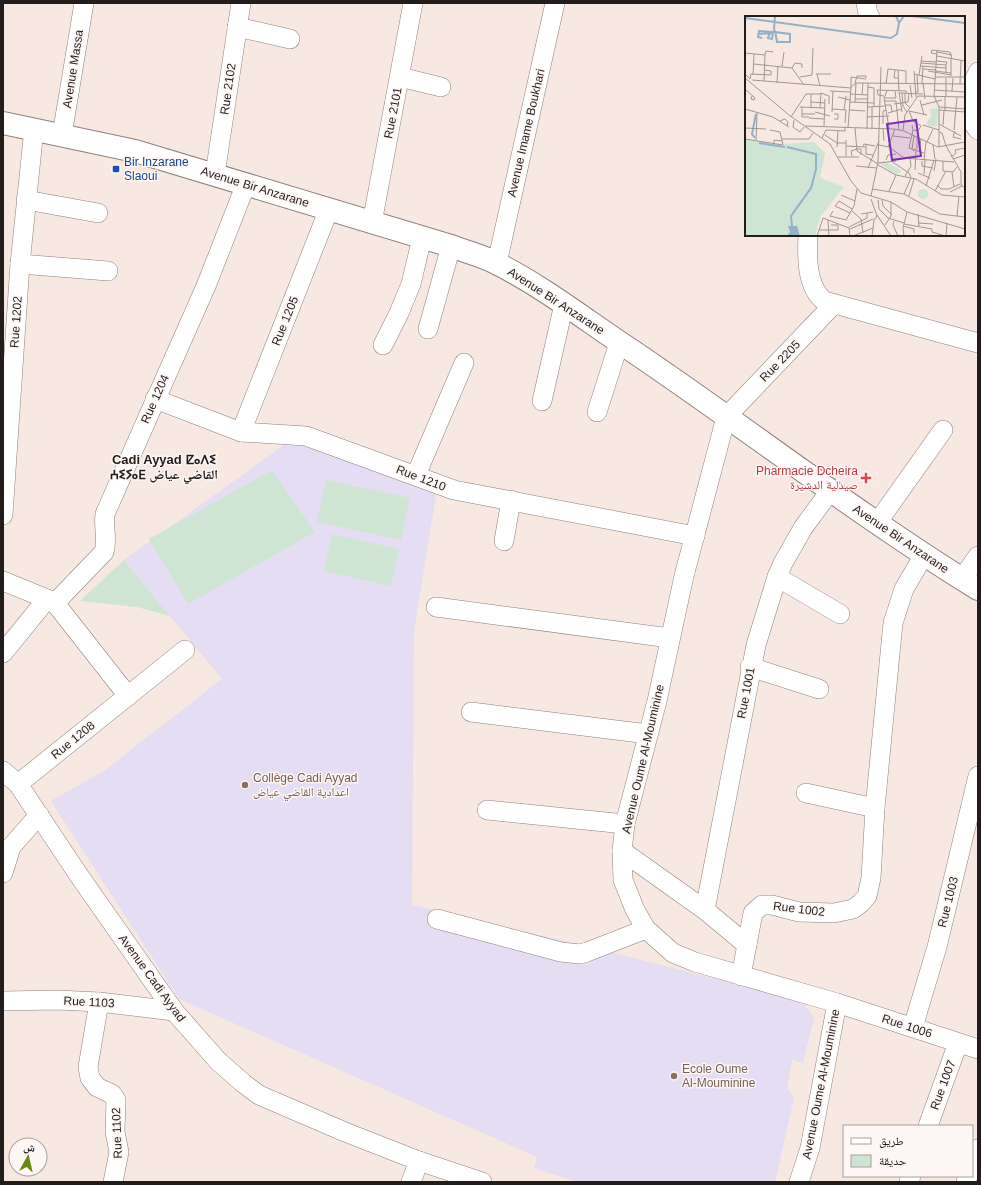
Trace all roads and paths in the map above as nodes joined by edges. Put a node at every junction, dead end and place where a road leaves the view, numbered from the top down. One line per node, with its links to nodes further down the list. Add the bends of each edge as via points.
1 (84, 3): 15 (street, Avenue Massa)
2 (242, 3): 7 (street, Rue 2102)
3 (413, 3): 10 (street, Rue 2101)
4 (555, 3): 25 (street, Avenue Imame Boukhari)
5 (866, 3): 6 (street)
6 (869, 16)
7 (237, 27): 8 (street); 16 (street, Rue 2102)
8 (290, 39)
9 (972, 74): 14 (street, via 970,116 972,124)
10 (400, 77): 11 (street); 21 (street, Rue 2101)
11 (441, 87)
12 (3, 124): 13 (street, Avenue Bir Anzarane)
13 (34, 129): 15 (street, Avenue Bir Anzarane); 18 (street, Rue 1202)
14 (978, 130)
15 (62, 135): 16 (street, Avenue Bir Anzarane, via 135,151)
16 (215, 174): 17 (street, Avenue Bir Anzarane)
17 (246, 184): 19 (street, Avenue Bir Anzarane); 36 (street, Rue 1204, via 206,286)
18 (26, 200): 20 (street); 26 (street, Rue 1202)
19 (329, 209): 21 (street, Avenue Bir Anzarane); 41 (street, Rue 1205)
20 (98, 213)
21 (372, 223): 23 (street, Avenue Bir Anzarane)
22 (808, 236): 28 (street, via 807,250 813,288 816,294)
23 (422, 238): 24 (street, Avenue Bir Anzarane); 34 (street, via 411,284)
24 (451, 246): 25 (street, Avenue Bir Anzarane); 31 (street)
25 (497, 262): 29 (street, Avenue Bir Anzarane)
26 (20, 264): 27 (street); 30 (street, Rue 1202)
27 (108, 271)
28 (828, 303): 33 (street); 39 (street, Rue 2205)
29 (564, 304): 32 (street, Avenue Bir Anzarane); 37 (street)
30 (10, 323): 45 (street, Rue 1202)
31 (428, 329)
32 (619, 343): 38 (street); 39 (street, Avenue Bir Anzarane)
33 (978, 343)
34 (383, 345)
35 (464, 363): 42 (street)
36 (155, 399): 41 (street, Rue 1210); 54 (street, Rue 1204, via 105,514 107,544 104,552)
37 (542, 401)
38 (597, 412)
39 (726, 417): 43 (street, Avenue Bir Anzarane); 47 (street, Avenue Oume Al-Mouminine)
40 (943, 430): 46 (street)
41 (241, 432): 42 (street, Rue 1210, via 306,436)
42 (416, 475): 44 (street, Rue 1210, via 454,490)
43 (830, 491): 46 (street, Avenue Bir Anzarane); 51 (street, Rue 1001, via 803,528)
44 (511, 500): 47 (street, Rue 1210); 48 (street)
45 (3, 515)
46 (877, 523): 49 (street, Avenue Bir Anzarane)
47 (695, 536): 57 (street, Avenue Oume Al-Mouminine)
48 (504, 541)
49 (924, 555): 53 (street, Avenue Bir Anzarane); 69 (street, Rue 1002, via 904,589 893,623)
50 (978, 556): 53 (street)
51 (777, 577): 56 (street); 60 (street, Rue 1001)
52 (3, 581): 54 (street)
53 (970, 584)
54 (51, 601): 59 (street, Rue 1204); 62 (street)
55 (436, 607): 57 (street)
56 (840, 614)
57 (670, 638): 64 (street, Avenue Oume Al-Mouminine)
58 (186, 650): 62 (street, Rue 1208)
59 (3, 653)
60 (750, 667): 61 (street); 75 (street, Rue 1001)
61 (819, 689)
62 (128, 696): 67 (street, Rue 1208)
63 (471, 712): 64 (street)
64 (648, 734): 72 (street, Avenue Oume Al-Mouminine)
65 (3, 771): 67 (street, Avenue Cadi Ayyad)
66 (978, 776): 84 (street, Rue 1003, via 937,947)
67 (18, 784): 71 (street, Avenue Cadi Ayyad)
68 (806, 793): 69 (street)
69 (875, 808): 78 (street, Rue 1002, via 871,878 867,896 862,903 853,909 834,913 799,912 762,905 753,913)
70 (487, 810): 72 (street)
71 (39, 815): 74 (street, via 11,847); 83 (street, Avenue Cadi Ayyad)
72 (625, 824): 73 (street, Avenue Oume Al-Mouminine)
73 (622, 851): 75 (street); 77 (street, Avenue Oume Al-Mouminine, via 623,880)
74 (3, 874)
75 (705, 910): 78 (street)
76 (437, 919): 77 (street, via 561,952 580,954)
77 (646, 929): 79 (street, Avenue Oume Al-Mouminine, via 673,953)
78 (747, 945): 79 (street, Rue 1002)
79 (741, 976): 82 (street, Avenue Oume Al-Mouminine)
80 (3, 1001): 81 (street, Rue 1103)
81 (99, 1002): 83 (street, Rue 1103); 89 (street, Rue 1102, via 88,1067 90,1078 97,1087 112,1094 116,1100 115,1132 120,1152)
82 (837, 1003): 84 (street, Rue 1006); 92 (street, Avenue Oume Al-Mouminine, via 810,1148)
83 (174, 1011): 88 (street, Avenue Cadi Ayyad, via 218,1061 259,1095)
84 (913, 1027): 85 (street, Rue 1006)
85 (958, 1043): 86 (street, Rue 1006); 87 (street, Rue 1007)
86 (978, 1049)
87 (928, 1125)
88 (419, 1160): 90 (street); 91 (street, Avenue Cadi Ayyad)
89 (113, 1182)
90 (411, 1182)
91 (482, 1182)
92 (800, 1182)

